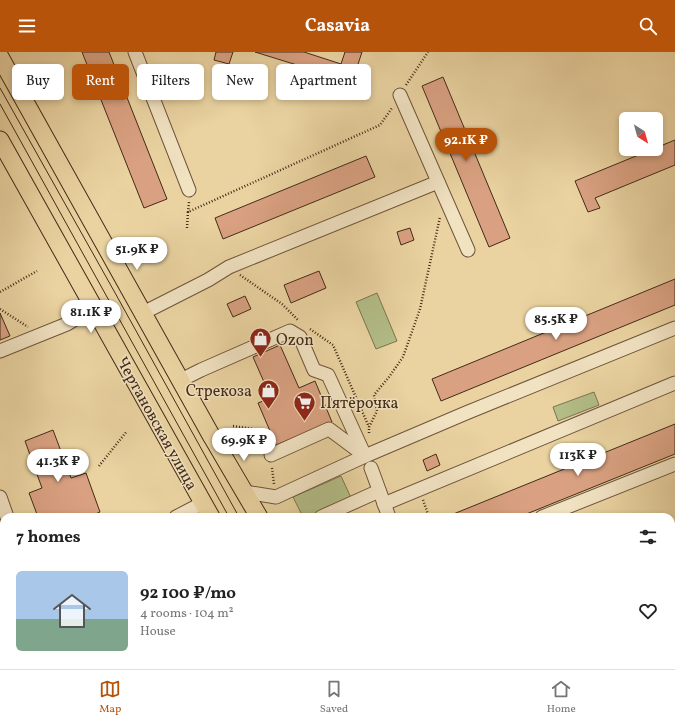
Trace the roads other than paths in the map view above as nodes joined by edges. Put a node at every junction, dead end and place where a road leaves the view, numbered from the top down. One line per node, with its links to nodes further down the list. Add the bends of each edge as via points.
1 (134, 52): 6 (lane)
2 (0, 57): 9 (main road)
3 (400, 95): 5 (lane)
4 (0, 140): 8 (main road, Чертановская улица)
5 (438, 182): 7 (lane); 9 (lane, via 229,267)
6 (189, 190)
7 (468, 250)
8 (93, 308): 11 (lane, via 66,324); 21 (main road, Чертановская улица)
9 (144, 313): 12 (main road)
10 (675, 328): 15 (lane, via 466,413)
11 (0, 351)
12 (181, 380): 15 (lane, via 290,332 300,336 314,370 328,375); 18 (main road)
13 (675, 383): 20 (lane)
14 (271, 455): 15 (lane, via 329,429)
15 (368, 462): 17 (lane); 18 (lane, via 276,497)
16 (675, 464): 27 (lane)
17 (379, 491): 20 (lane); 25 (lane)
18 (245, 492): 24 (main road)
19 (0, 497): 22 (lane)
20 (384, 504): 26 (lane)
21 (207, 510): 23 (lane)
22 (6, 513)
23 (194, 513)
24 (257, 513)
25 (329, 513)
26 (387, 513)
27 (552, 513)

